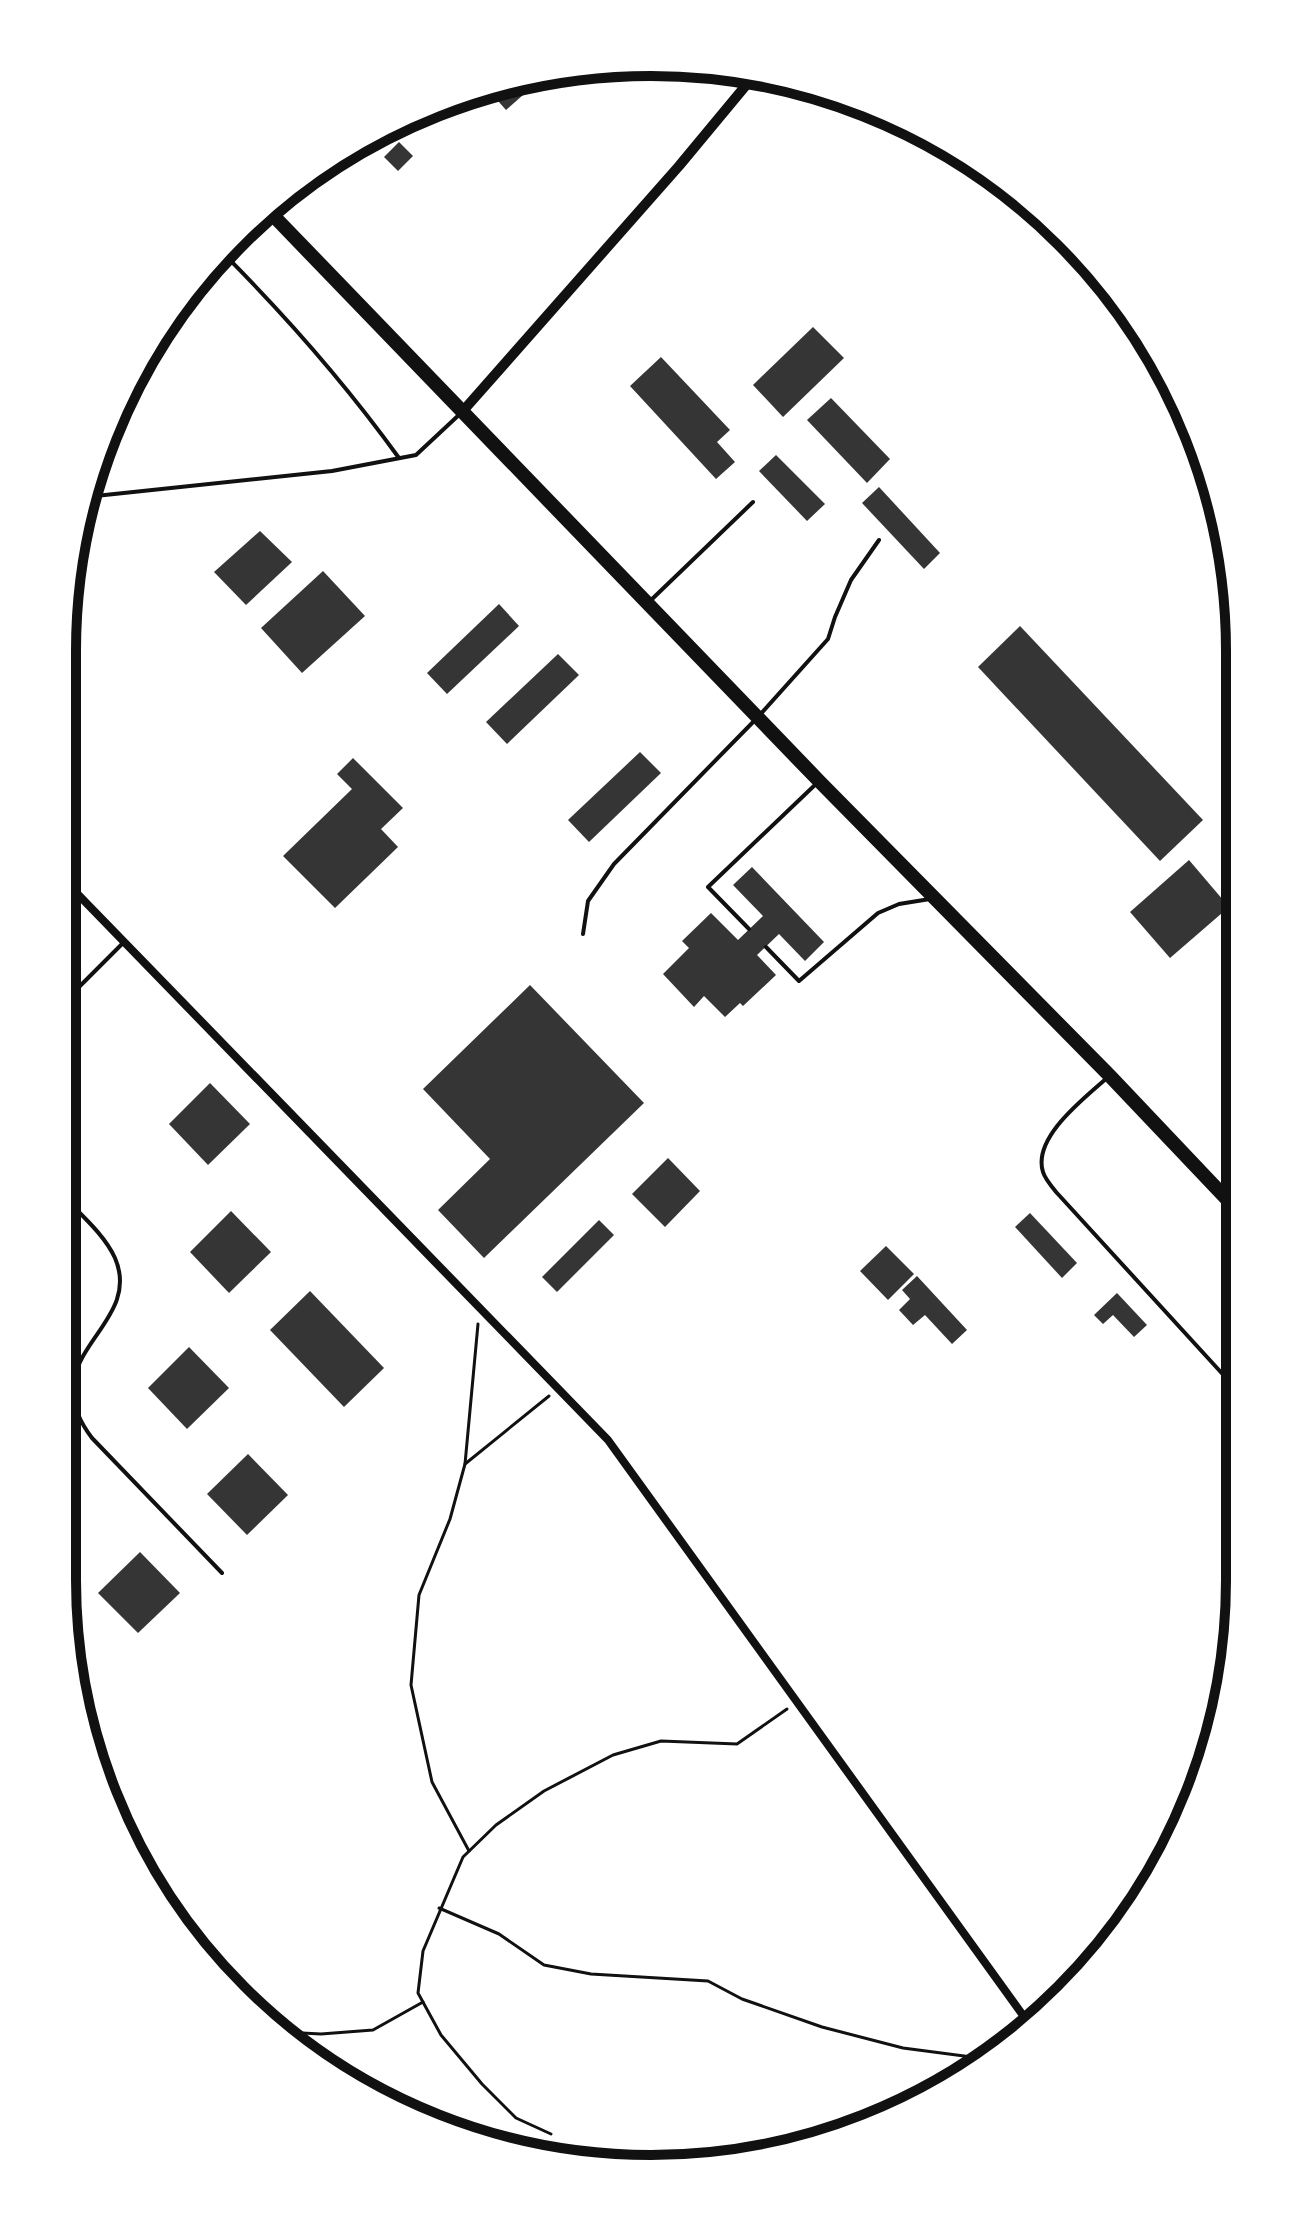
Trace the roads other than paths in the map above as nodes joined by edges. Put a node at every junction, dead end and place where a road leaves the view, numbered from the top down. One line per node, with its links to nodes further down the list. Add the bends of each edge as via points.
1 (747, 84): 4 (street)
2 (275, 217): 4 (highway)
3 (230, 260): 5 (lane, via 358,400)
4 (462, 412): 5 (lane, via 416,455); 9 (highway)
5 (399, 458): 6 (lane, via 332,471)
6 (98, 496)
7 (753, 502): 9 (lane)
8 (879, 540): 10 (lane, via 851,580 828,639)
9 (647, 603): 10 (highway)
10 (757, 718): 11 (highway); 15 (lane, via 614,864 588,901)
11 (819, 781): 13 (highway); 14 (lane, via 708,887)
12 (76, 892): 16 (street)
13 (937, 898): 17 (lane, via 878,913 799,981); 19 (highway)
14 (749, 929)
15 (583, 934)
16 (124, 942): 18 (lane); 26 (street, via 608,1440)
17 (766, 947)
18 (76, 990)
19 (1110, 1076): 20 (highway); 23 (lane, via 1051,1134 1043,1152 1043,1171 1057,1193)
20 (1226, 1198)
21 (76, 1210): 22 (lane, via 114,1255 120,1273 118,1297)
22 (76, 1373)
23 (1226, 1378)
24 (76, 1408): 25 (lane, via 92,1438)
25 (222, 1573)
26 (1024, 2017)

